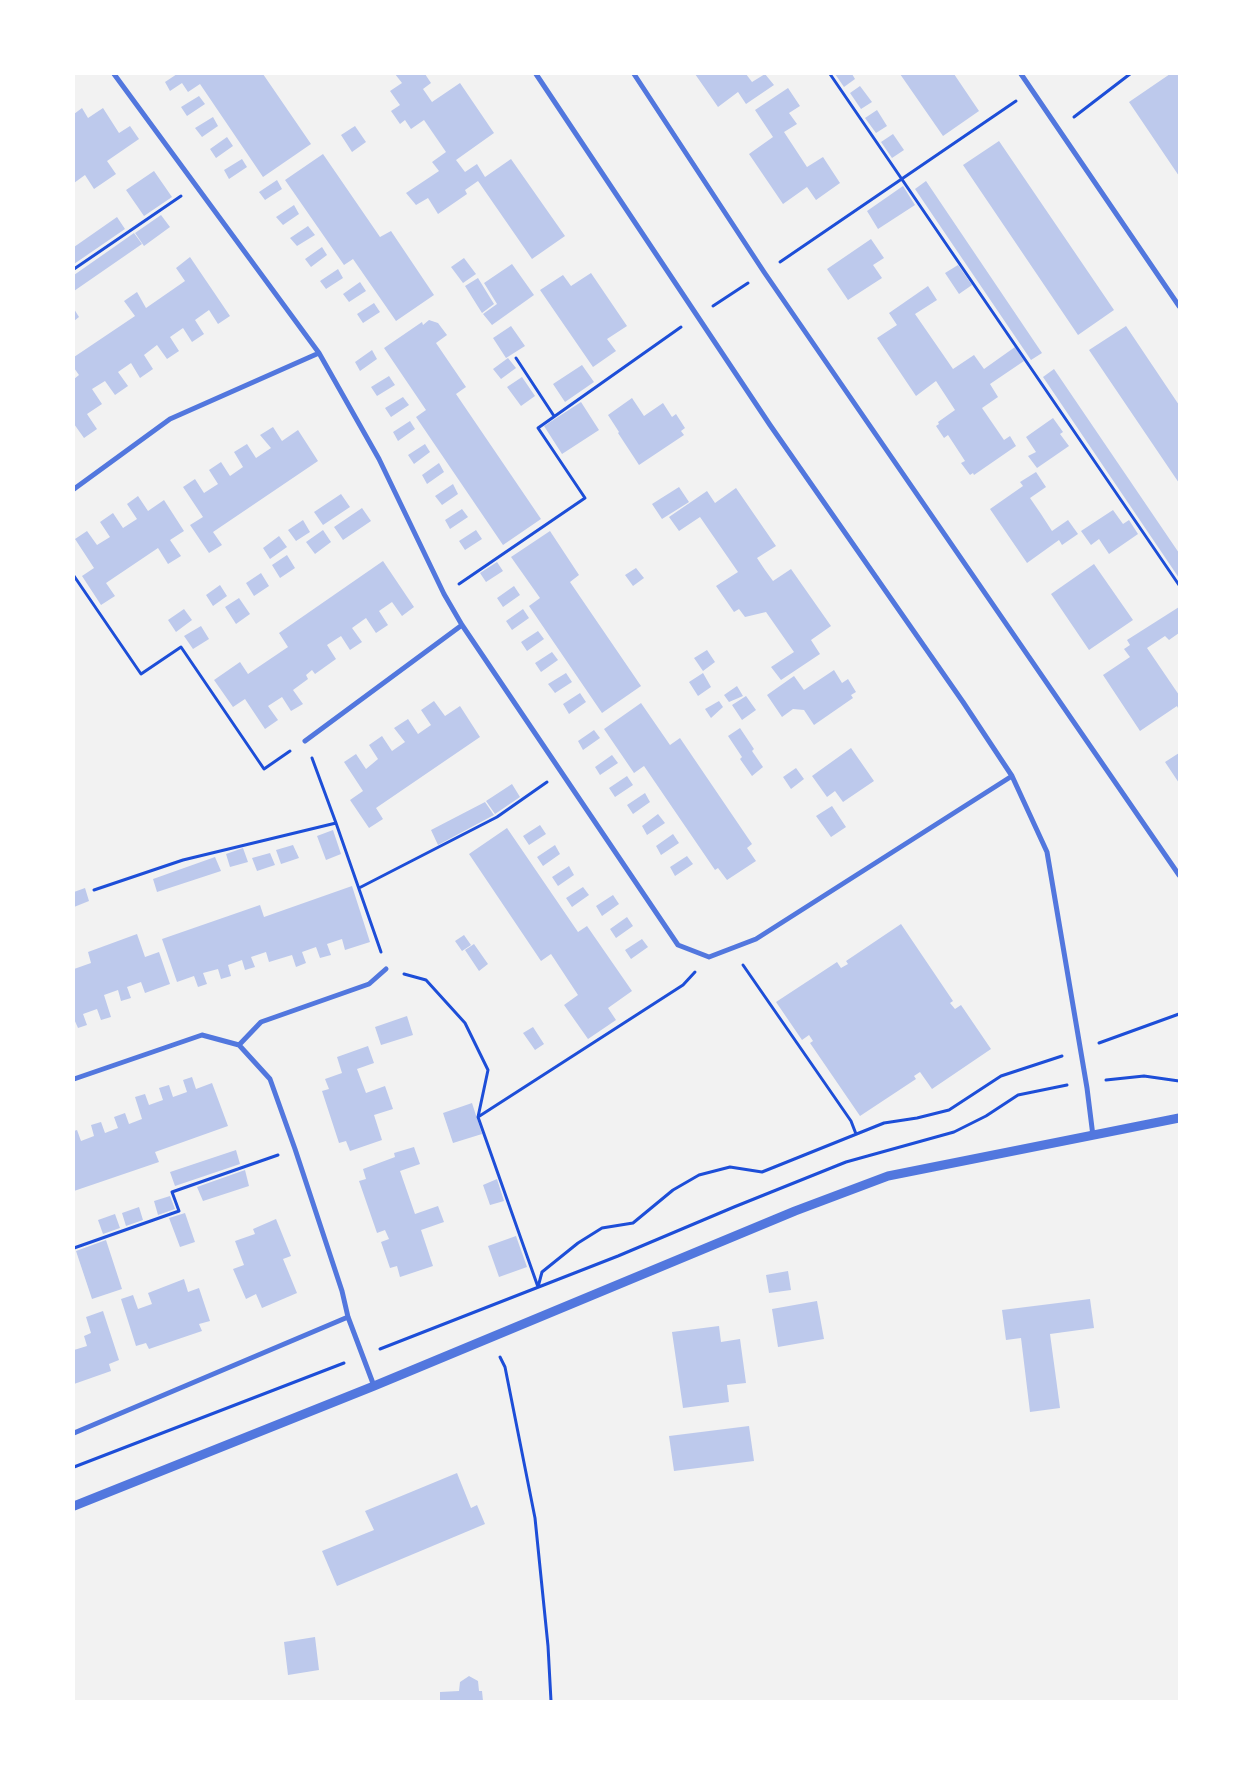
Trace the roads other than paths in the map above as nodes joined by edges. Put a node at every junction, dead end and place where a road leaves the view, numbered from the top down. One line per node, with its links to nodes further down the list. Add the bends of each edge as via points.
1 (114, 74): 6 (street)
2 (536, 74): 10 (street, via 776,433)
3 (634, 74): 11 (street, via 764,272)
4 (1021, 74): 5 (street)
5 (1179, 306)
6 (319, 353): 7 (street, via 170,419); 8 (street, via 379,459)
7 (74, 489)
8 (462, 625): 9 (street); 10 (street, via 678,945 709,957 756,939)
9 (305, 741)
10 (1012, 776): 16 (street, via 1047,852)
11 (1179, 876)
12 (386, 969): 13 (street, via 369,984 261,1022)
13 (239, 1045): 14 (street, via 202,1034); 17 (street, via 270,1079 342,1290)
14 (74, 1079)
15 (1179, 1118): 16 (street)
16 (1093, 1136): 18 (street, via 888,1176 795,1211)
17 (348, 1317): 18 (street); 19 (street)
18 (374, 1386): 20 (street)
19 (74, 1433)
20 (74, 1506)

